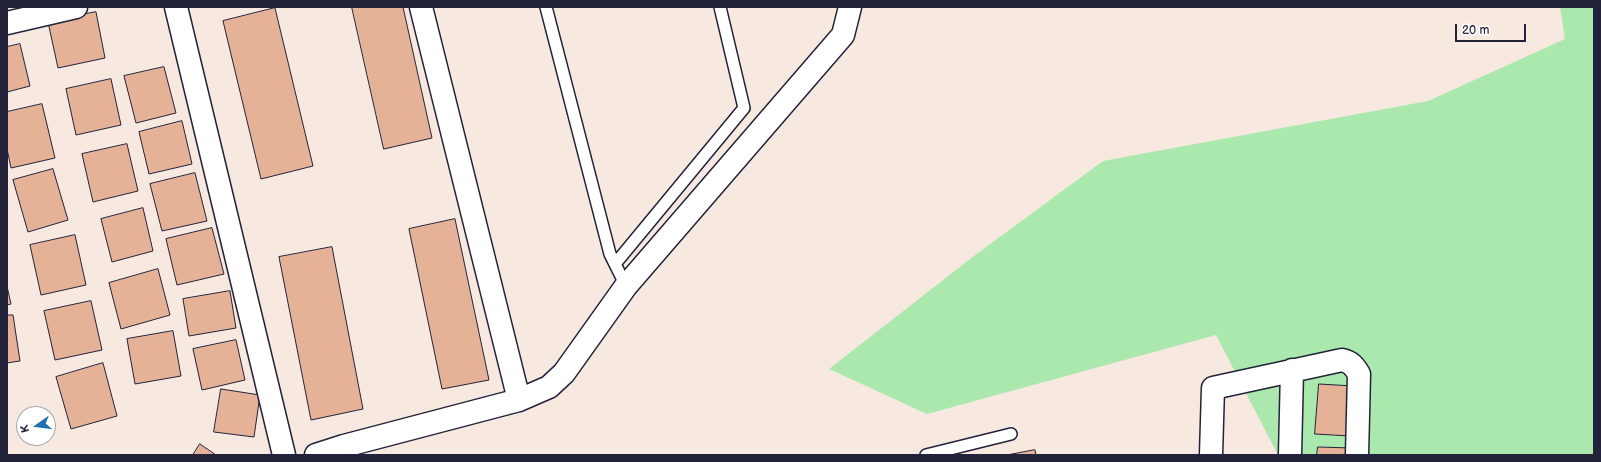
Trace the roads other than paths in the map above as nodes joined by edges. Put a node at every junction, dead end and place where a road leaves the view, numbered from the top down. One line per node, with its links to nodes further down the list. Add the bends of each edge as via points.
1 (76, 7): 7 (street)
2 (176, 7): 13 (street)
3 (421, 7): 11 (street)
4 (546, 7): 8 (lane, via 610,254)
5 (720, 7): 8 (lane, via 744,108)
6 (850, 7): 9 (street, via 843,35)
7 (7, 23)
8 (615, 264): 9 (lane)
9 (626, 286): 11 (street, via 564,373 549,387)
10 (1292, 370): 16 (street, via 1213,388); 17 (street); 18 (street, via 1342,360 1355,366 1358,374)
11 (519, 400): 14 (street)
12 (1011, 434): 15 (lane)
13 (284, 455)
14 (316, 455)
15 (926, 455)
16 (1211, 455)
17 (1290, 455)
18 (1357, 455)

